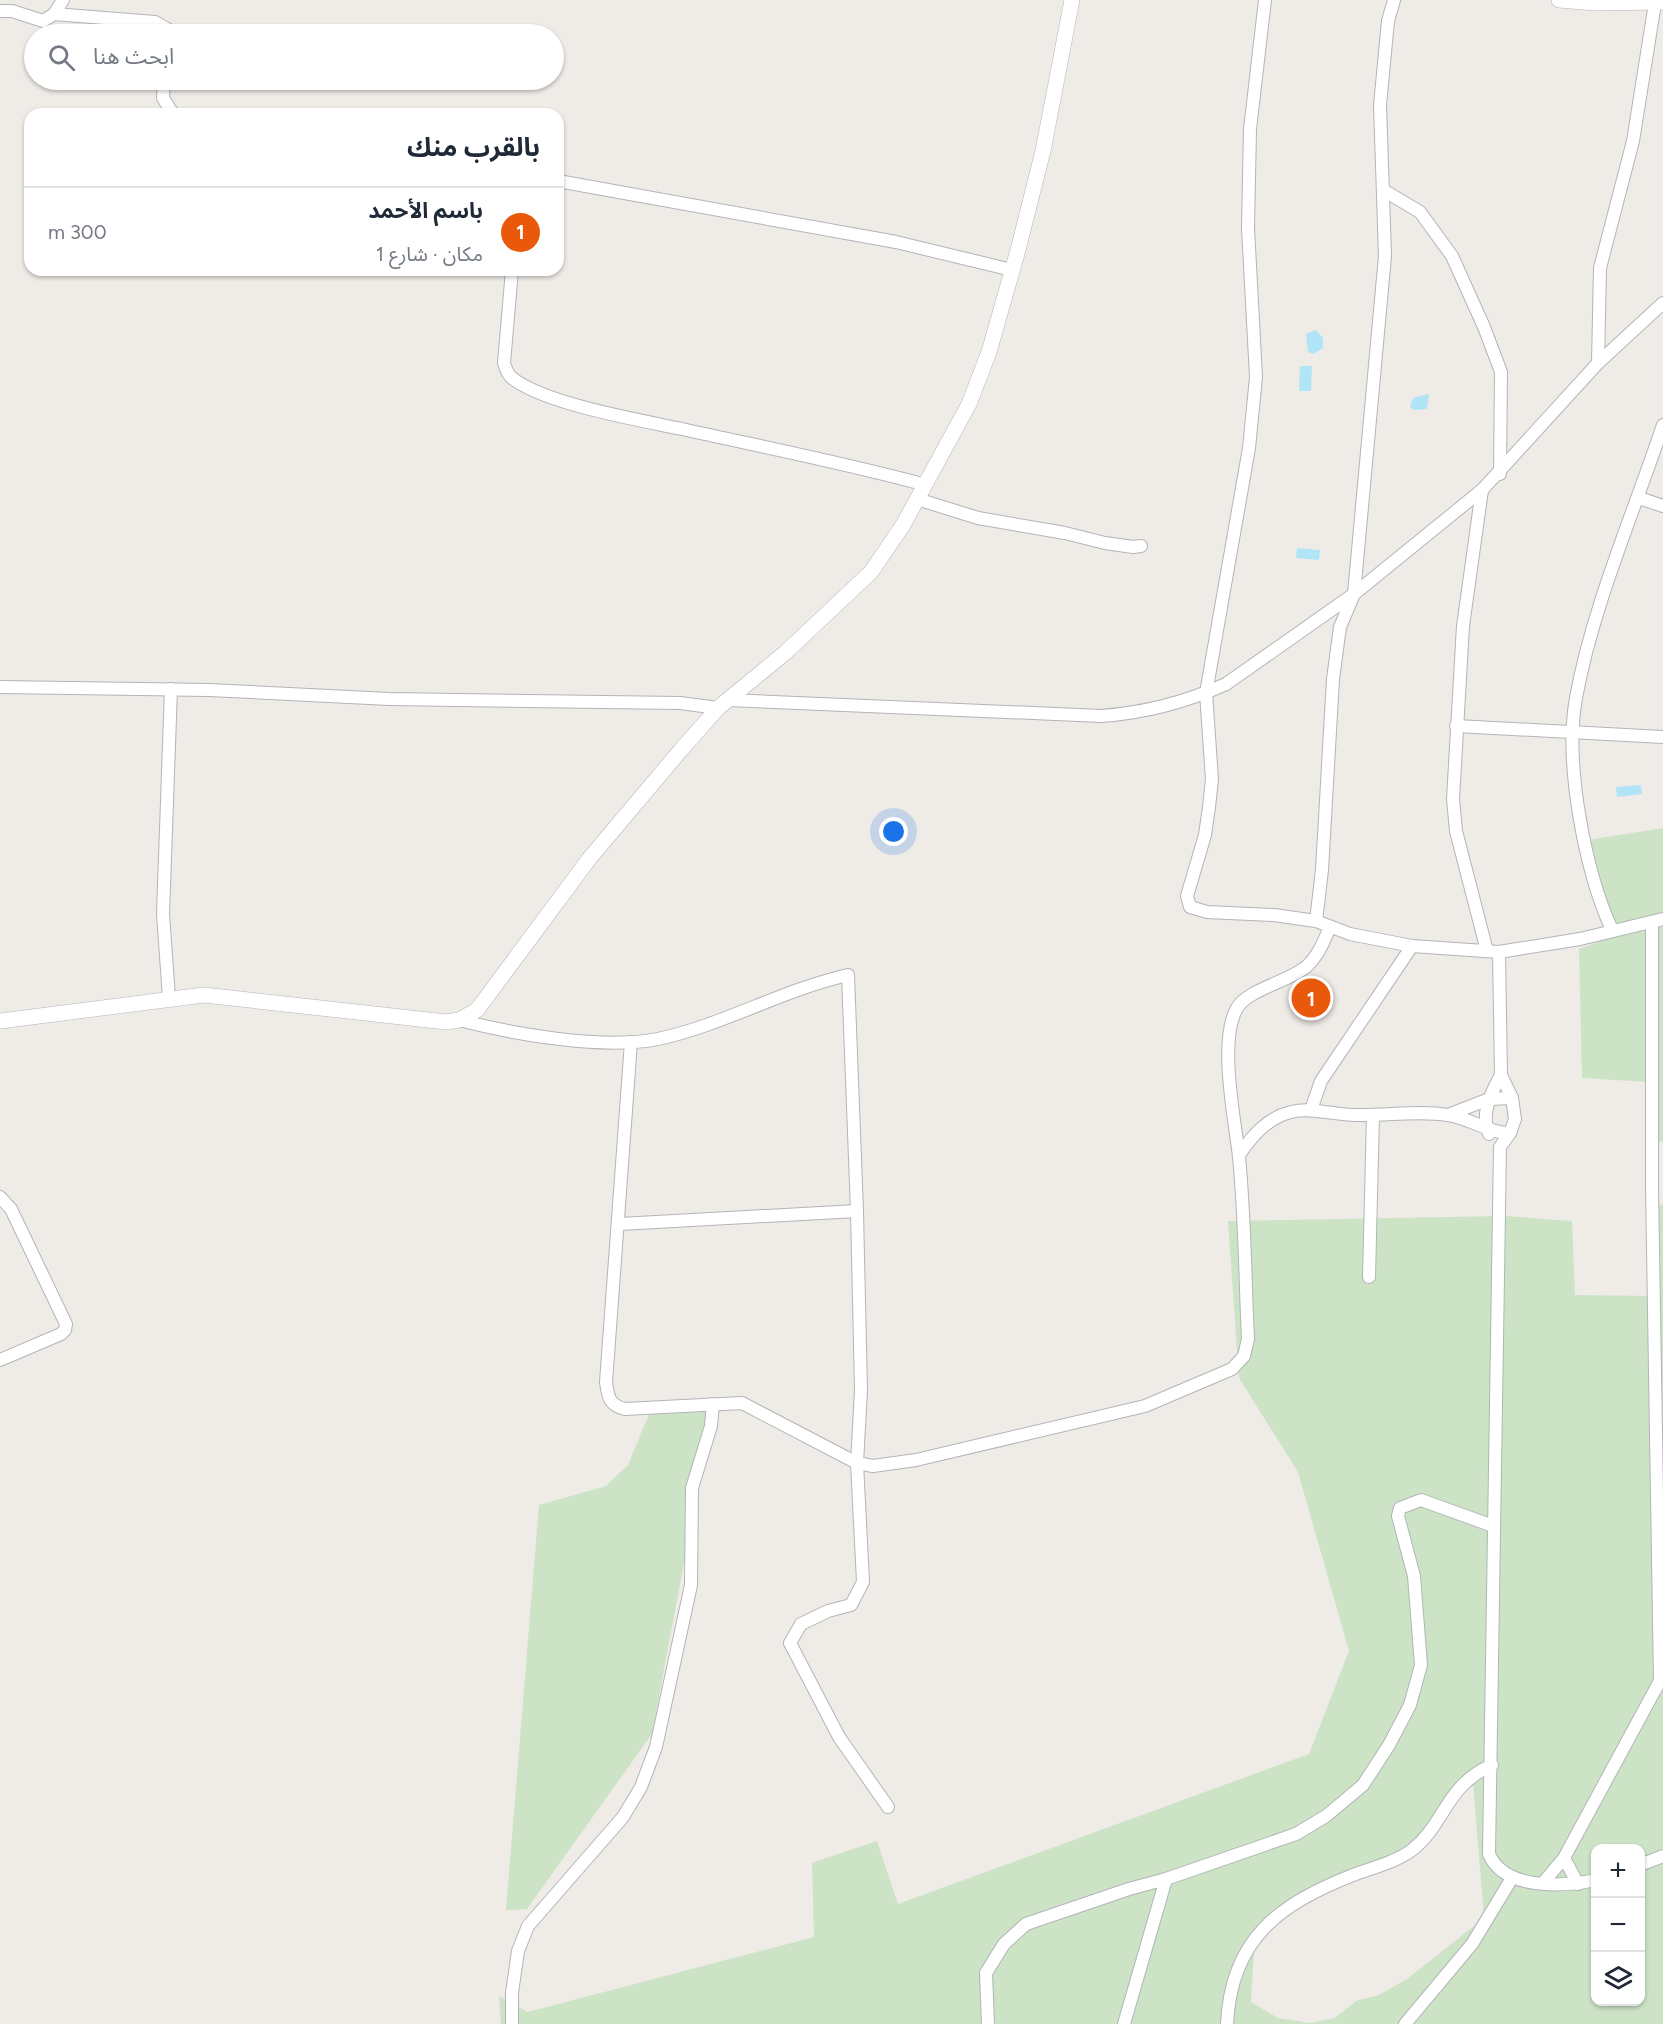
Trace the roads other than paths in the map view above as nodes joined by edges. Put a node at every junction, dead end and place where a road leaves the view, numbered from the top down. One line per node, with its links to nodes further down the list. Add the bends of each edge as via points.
1 (63, 0): 8 (street)
2 (1072, 0): 14 (street, via 1043,151)
3 (1265, 0): 29 (street, via 1250,129 1248,228 1256,387)
4 (1394, 0): 13 (street, via 1388,21 1380,105)
5 (1559, 0): 6 (street)
6 (1659, 3): 17 (street, via 1633,141 1600,268)
7 (0, 11): 8 (street, via 43,21)
8 (54, 15): 9 (street)
9 (159, 24)
10 (163, 90): 11 (street)
11 (169, 108)
12 (564, 182): 14 (street, via 896,242)
13 (1383, 190): 19 (street, via 1420,212 1452,256 1484,327 1501,372); 26 (street, via 1385,256)
14 (1012, 270): 20 (street, via 989,352 969,404)
15 (511, 276): 20 (street, via 504,363 507,373 518,382 552,397 612,414)
16 (1663, 303): 17 (street)
17 (1598, 363): 19 (street)
18 (1663, 425): 22 (street)
19 (1500, 474): 21 (street)
20 (926, 484): 23 (street)
21 (1482, 490): 26 (street); 31 (street, via 1462,626)
22 (1639, 498): 24 (street); 32 (street, via 1597,616 1575,700)
23 (917, 499): 25 (street, via 978,518 1133,548); 30 (street, via 871,572 786,652)
24 (1663, 506)
25 (1141, 546)
26 (1354, 594): 29 (street, via 1226,684); 34 (street, via 1340,627 1333,680)
27 (0, 687): 28 (street)
28 (171, 689): 30 (street, via 389,699); 40 (street, via 163,914)
29 (1206, 693): 30 (street, via 1135,714 1101,716); 34 (street, via 1212,779 1205,835 1187,897 1190,907 1207,912)
30 (723, 704): 41 (street, via 589,859 489,997 477,1010)
31 (1456, 726): 32 (street); 39 (street, via 1456,831)
32 (1574, 731): 33 (street); 37 (street, via 1574,762 1588,862)
33 (1663, 737)
34 (1316, 921): 36 (street)
35 (1657, 921): 37 (street); 62 (street, via 1652,1187)
36 (1330, 927): 38 (street); 53 (street, via 1309,965 1245,999 1235,1012 1231,1029 1231,1100)
37 (1612, 930): 39 (street, via 1571,941)
38 (1412, 946): 39 (street); 47 (street, via 1321,1082)
39 (1493, 951): 44 (street)
40 (169, 998): 41 (street, via 204,995 438,1022); 42 (street)
41 (459, 1020): 43 (street, via 507,1033)
42 (0, 1021)
43 (631, 1042): 55 (street, via 660,1039 848,975); 56 (street)
44 (1501, 1075): 45 (street); 46 (street)
45 (1512, 1098): 46 (street); 51 (street, via 1515,1119)
46 (1489, 1099): 49 (street); 50 (street)
47 (1311, 1110): 48 (street); 53 (street, via 1274,1119 1260,1128)
48 (1373, 1115): 49 (street); 57 (street)
49 (1448, 1115): 50 (street)
50 (1486, 1127): 51 (street); 52 (street)
51 (1510, 1133): 52 (street)
52 (1500, 1147): 61 (street)
53 (1239, 1155): 60 (street, via 1248,1339 1244,1356 1232,1369 1145,1406 1096,1420 916,1460 873,1466)
54 (0, 1197): 58 (street, via 11,1209 66,1324 61,1334)
55 (857, 1211): 56 (street); 60 (street, via 861,1390)
56 (620, 1224): 59 (street, via 606,1382 610,1402 625,1409)
57 (1369, 1277)
58 (0, 1360)
59 (713, 1404): 60 (street, via 742,1402); 73 (street, via 711,1426 692,1488 691,1586 656,1747 623,1817 528,1926 518,1951)
60 (857, 1463): 64 (street, via 863,1582 851,1605 801,1624 790,1643 839,1737)
61 (1492, 1526): 63 (street); 69 (street, via 1421,1500 1400,1508 1398,1516 1414,1575 1421,1665 1410,1705 1363,1785 1346,1802 1296,1834)
62 (1661, 1678): 66 (street)
63 (1492, 1764): 68 (street, via 1489,1854 1500,1872); 76 (street, via 1477,1771 1452,1794 1423,1841 1408,1852 1311,1892 1281,1911 1248,1945 1228,1999)
64 (888, 1807)
65 (1663, 1856): 67 (street)
66 (1564, 1858): 71 (street); 72 (street)
67 (1645, 1863)
68 (1512, 1878): 71 (street); 77 (street, via 1472,1944)
69 (1166, 1879): 74 (street, via 1026,1923 1004,1944 986,1973); 75 (street)
70 (1591, 1881): 72 (street)
71 (1543, 1883): 72 (street)
72 (1578, 1884)
73 (512, 2024)
74 (988, 2024)
75 (1124, 2024)
76 (1227, 2024)
77 (1405, 2024)

